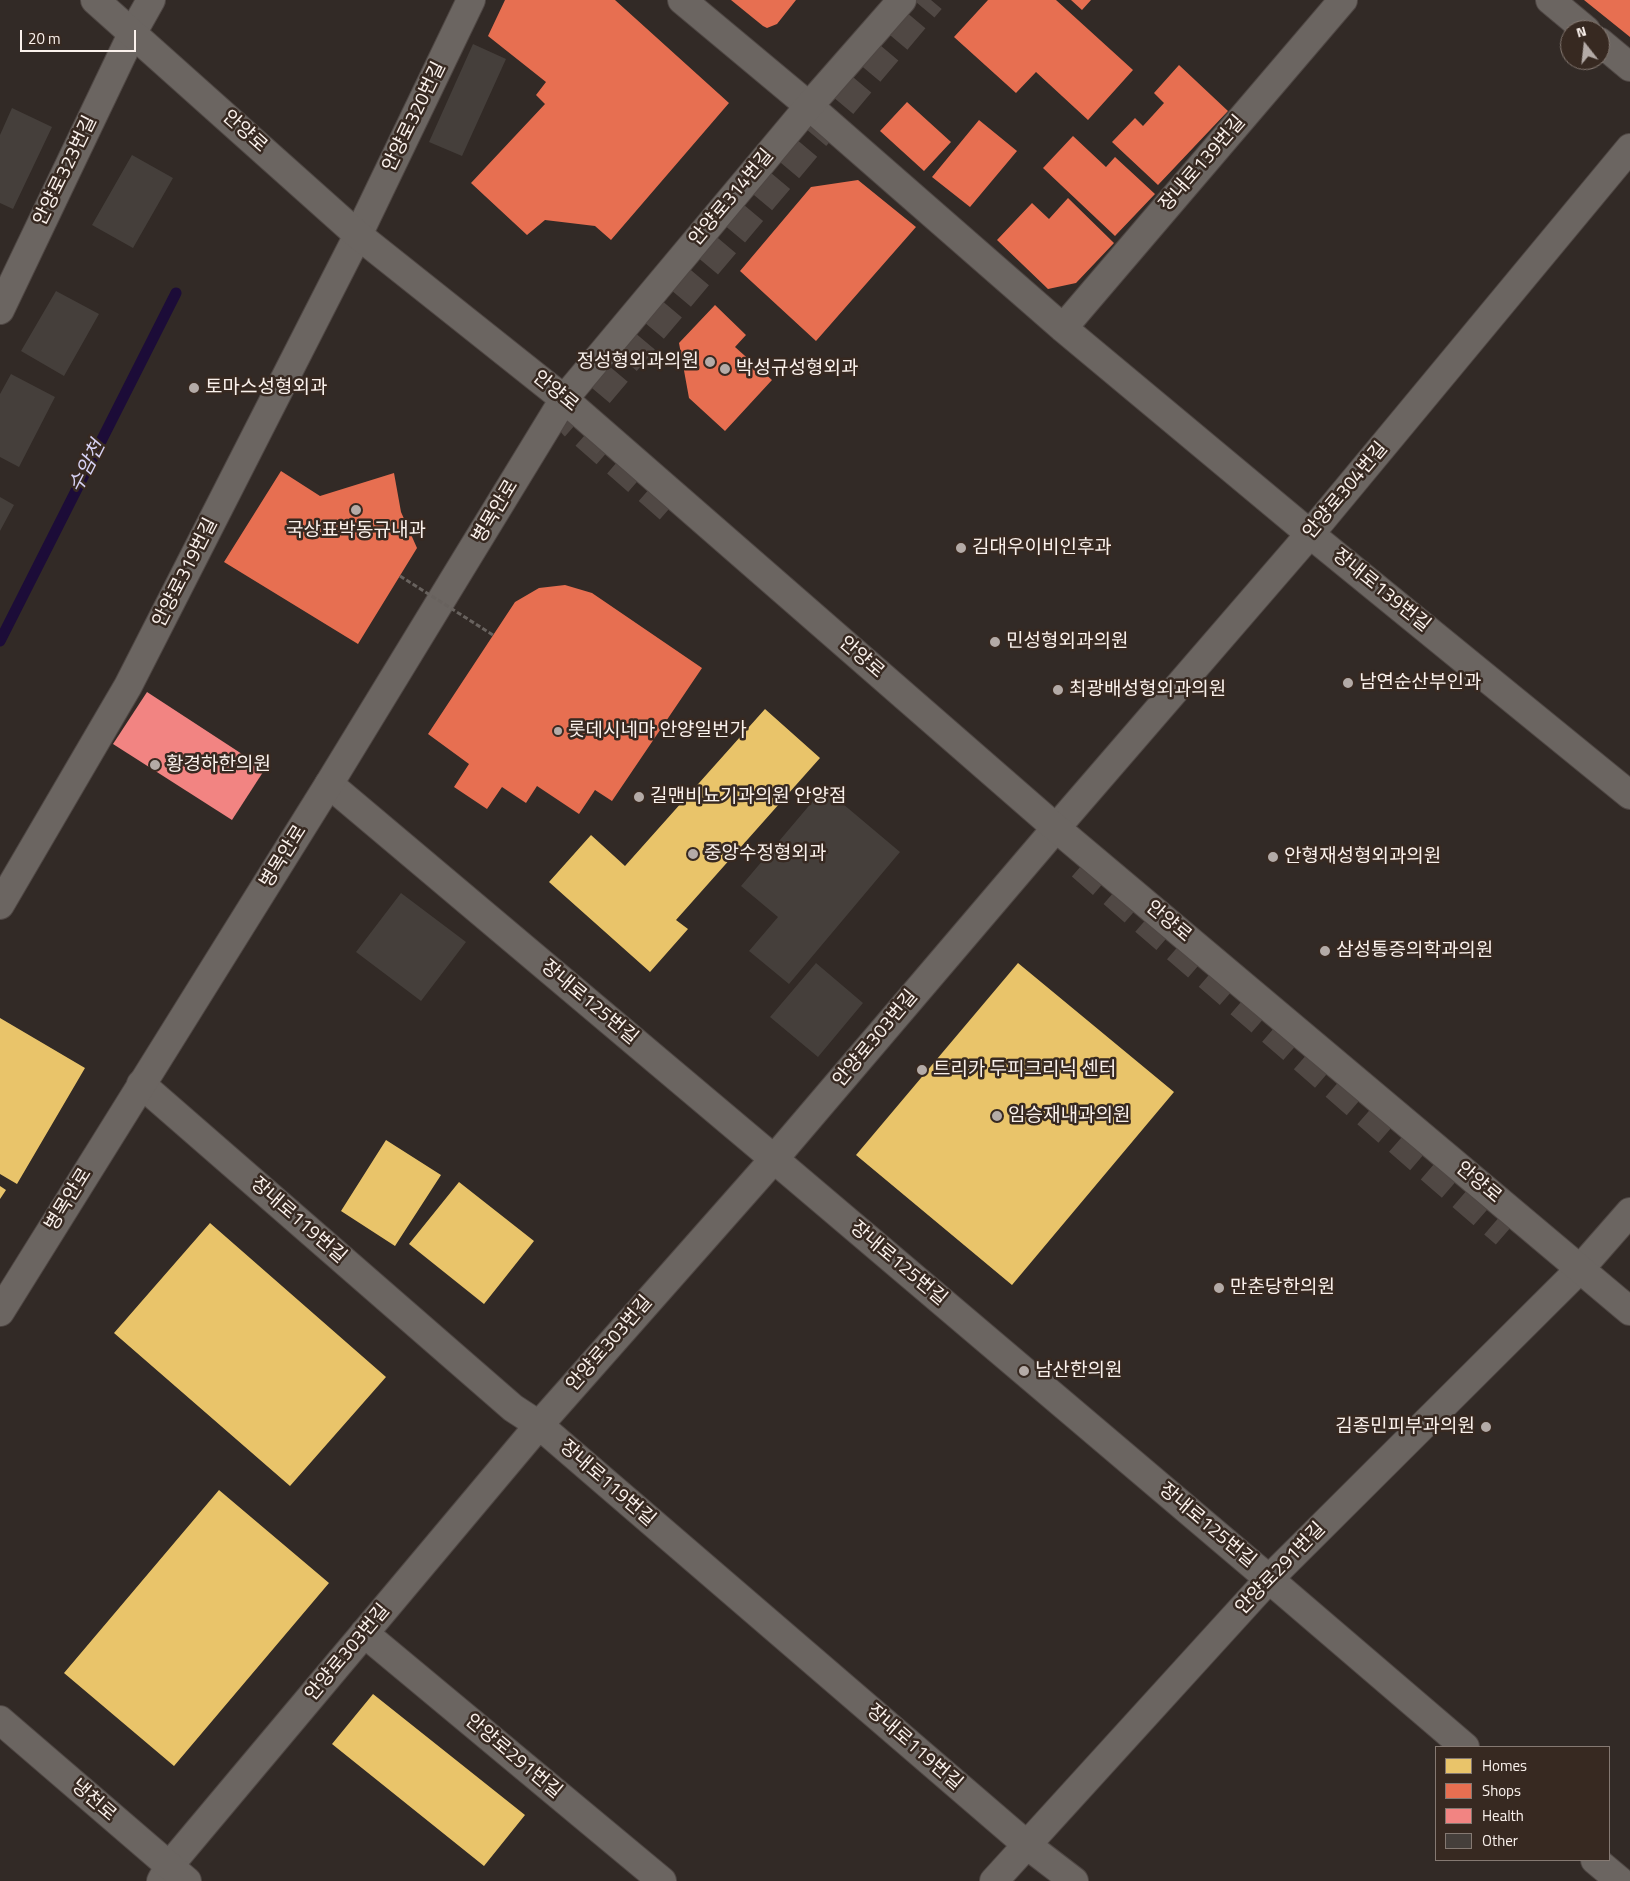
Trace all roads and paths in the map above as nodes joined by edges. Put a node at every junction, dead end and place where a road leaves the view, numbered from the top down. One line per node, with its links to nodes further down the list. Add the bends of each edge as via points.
1 (96, 0): 9 (street, 안양로)
2 (151, 0): 9 (street, 안양로323번길)
3 (471, 0): 14 (street, 안양로320번길)
4 (682, 0): 12 (street, 장내로139번길)
5 (902, 0): 12 (street, 안양로314번길)
6 (1343, 0): 16 (street, 장내로139번길)
7 (1550, 0): 8 (street)
8 (1574, 20)
9 (133, 32): 14 (street, 안양로); 15 (street, 안양로323번길)
10 (1610, 50): 11 (street)
11 (1630, 67)
12 (809, 106): 16 (street, 장내로139번길); 17 (street, 안양로314번길)
13 (1630, 148): 18 (street, 안양로304번길)
14 (358, 234): 17 (street, 안양로); 24 (street, 안양로319번길, via 128,686)
15 (0, 310)
16 (1063, 328): 18 (street, 장내로139번길)
17 (564, 399): 22 (street, 병목안로); 23 (street, 안양로)
18 (1310, 534): 21 (street, 장내로139번길); 23 (street, 안양로304번길)
19 (400, 576): 20 (path, bridge)
20 (493, 635)
21 (1625, 781)
22 (329, 784): 25 (street, 병목안로); 26 (street, 장내로125번길)
23 (1056, 828): 26 (street, 안양로303번길); 28 (street, 안양로)
24 (0, 905)
25 (141, 1084): 30 (street, 병목안로); 31 (street, 장내로119번길, via 513,1408)
26 (774, 1159): 31 (street, 안양로303번길); 32 (street, 장내로125번길)
27 (1630, 1212): 28 (street, 안양로291번길)
28 (1580, 1269): 29 (street, 안양로); 32 (street, 안양로291번길)
29 (1630, 1311)
30 (0, 1312)
31 (538, 1425): 33 (street, 안양로303번길); 36 (street, 장내로119번길)
32 (1269, 1579): 35 (street, 장내로125번길); 36 (street, 안양로291번길)
33 (364, 1633): 38 (street, 안양로303번길); 39 (street, 안양로291번길)
34 (0, 1720): 38 (street, 냉천로)
35 (1464, 1746)
36 (1027, 1844): 40 (street, 안양로291번길); 41 (street, 장내로119번길)
37 (1596, 1861): 42 (street)
38 (172, 1876)
39 (662, 1881)
40 (994, 1881)
41 (1074, 1881)
42 (1620, 1881)

